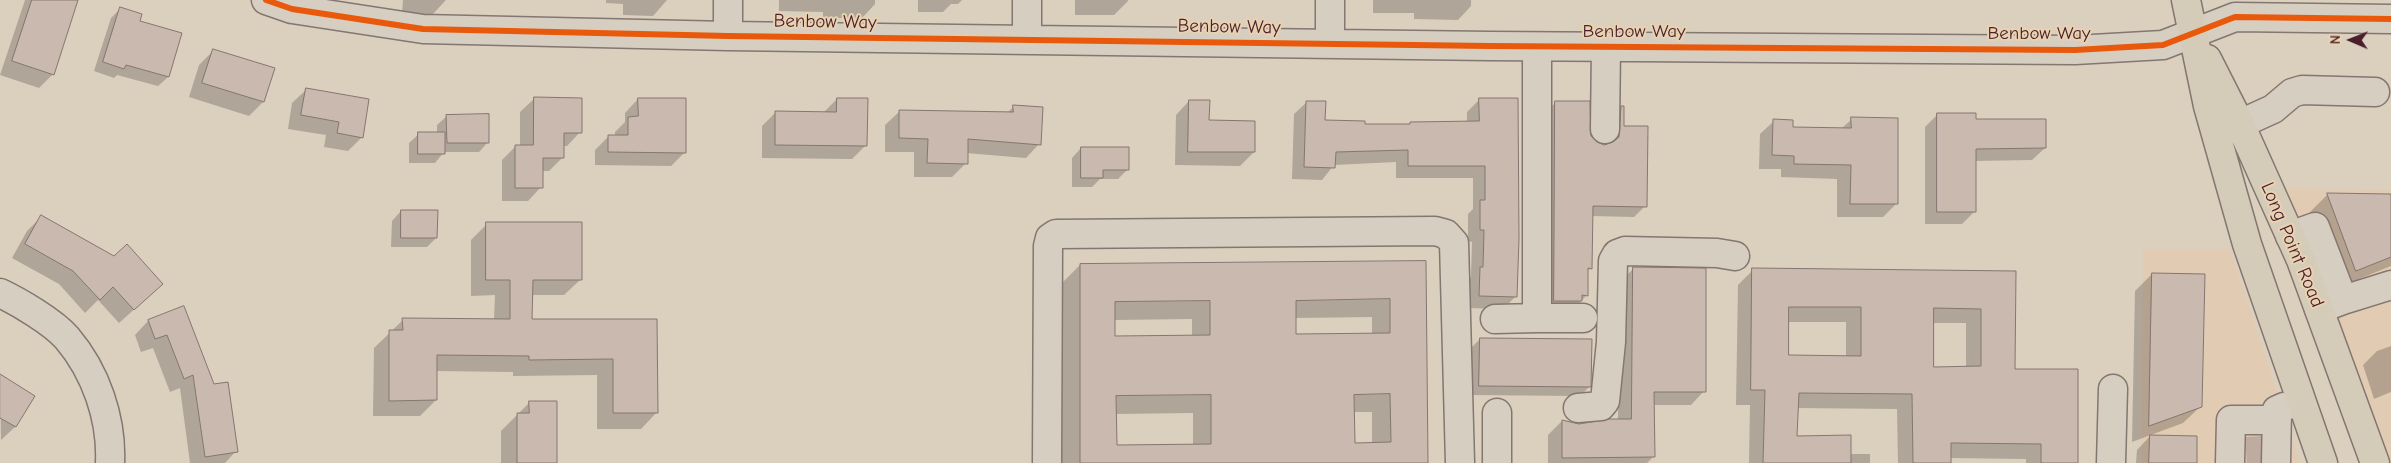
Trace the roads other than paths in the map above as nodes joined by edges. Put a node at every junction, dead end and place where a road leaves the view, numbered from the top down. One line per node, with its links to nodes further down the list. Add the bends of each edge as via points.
1 (266, 0): 6 (street, Benbow Way)
2 (728, 0): 9 (street)
3 (1027, 0): 10 (street)
4 (1330, 0): 11 (street)
5 (2186, 0): 8 (main road, Long Point Road)
6 (294, 4): 9 (street, Benbow Way, via 423,29)
7 (2391, 19): 8 (street, Benbow Way, via 2235,17)
8 (2194, 33): 13 (street, Benbow Way, via 2163,45 2075,50); 15 (main road, Long Point Road); 25 (main road, Long Point Road, via 2208,106 2247,244)
9 (728, 36): 10 (street, Benbow Way)
10 (1027, 40): 11 (street, Benbow Way)
11 (1330, 43): 12 (street, Benbow Way)
12 (1537, 46): 13 (street, Benbow Way); 21 (street)
13 (1606, 47): 16 (street)
14 (2375, 92): 15 (street, via 2302,90 2292,93 2273,110)
15 (2240, 124): 20 (main road, Long Point Road, via 2290,236)
16 (1605, 130)
17 (1735, 256): 26 (street, via 1717,252 1625,251 1618,254 1613,260 1611,342 1605,401 1601,406)
18 (2391, 285): 20 (street)
19 (0, 293): 30 (street, via 20,302 66,338 95,380 111,438)
20 (2331, 305): 36 (main road, Long Point Road)
21 (1537, 318): 22 (street); 23 (street)
22 (1583, 318)
23 (1495, 319)
24 (2113, 390): 34 (street)
25 (2301, 398): 28 (street, via 2276,410); 35 (main road, Long Point Road)
26 (1578, 408)
27 (1497, 413): 33 (street)
28 (2277, 420): 29 (street); 29 (street, via 2231,420)
29 (2254, 454)
30 (110, 463)
31 (1047, 463): 32 (street, via 1048,246 1050,238 1056,234 1435,231 1446,234 1454,243)
32 (1460, 463)
33 (1497, 463)
34 (2111, 463)
35 (2324, 463)
36 (2375, 463)

